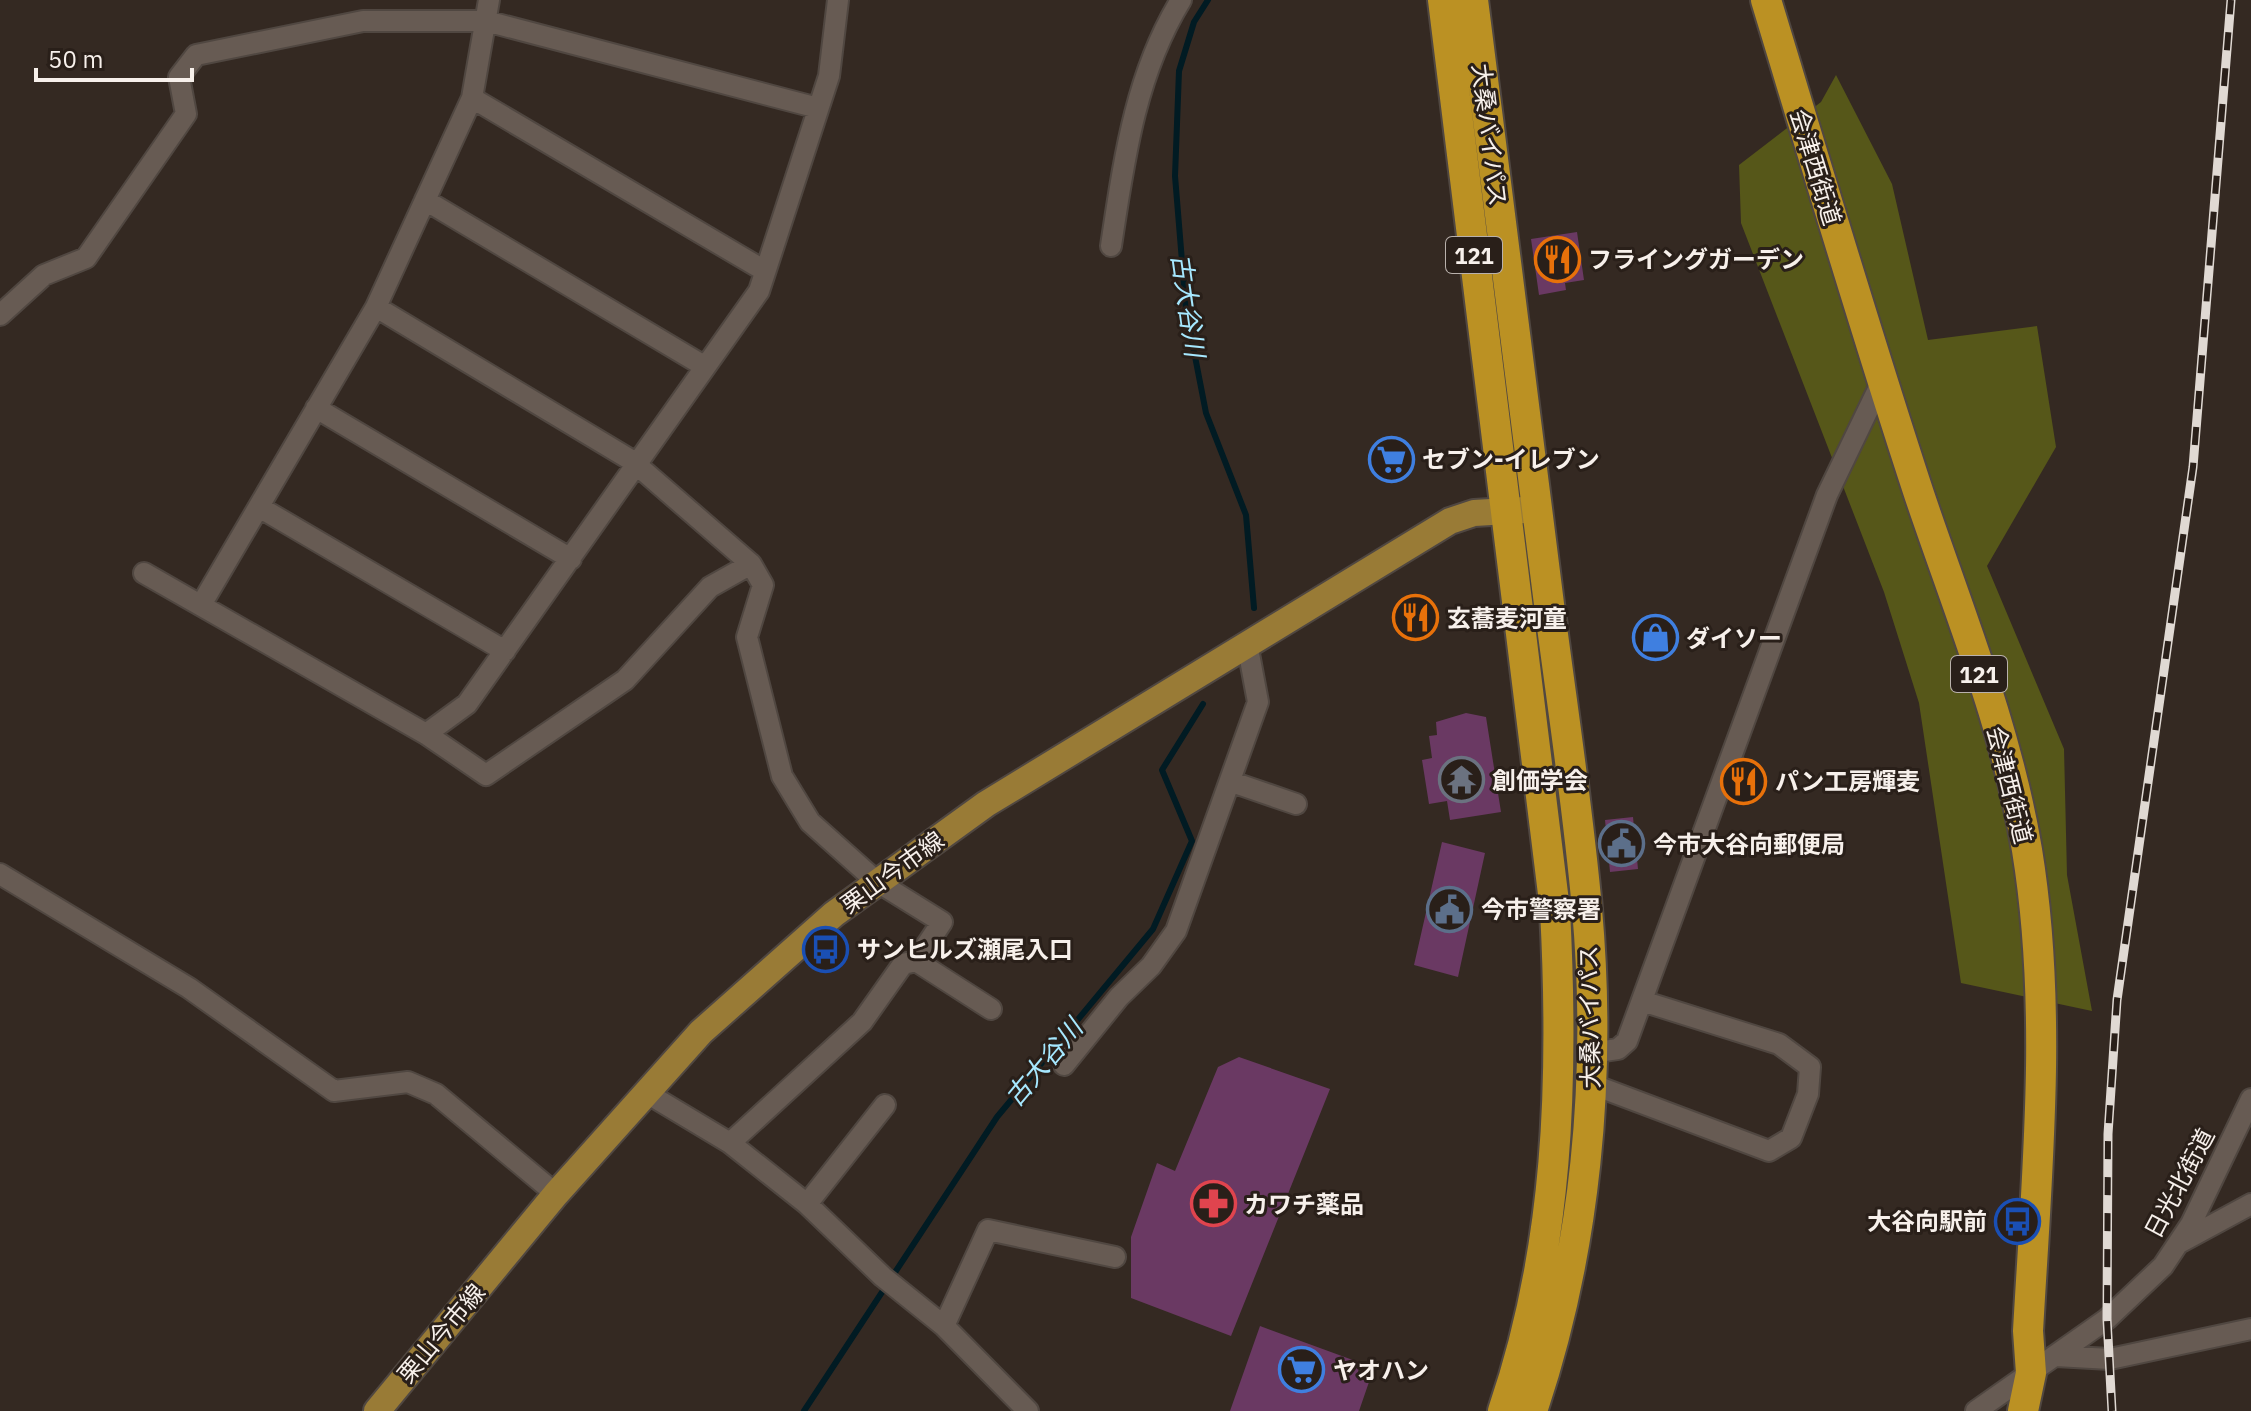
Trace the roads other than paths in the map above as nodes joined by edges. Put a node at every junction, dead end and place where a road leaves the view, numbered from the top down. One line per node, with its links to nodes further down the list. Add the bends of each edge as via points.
1 (489, 0): 7 (street)
2 (838, 0): 9 (street, via 829,76)
3 (1181, 0): 11 (street, via 1161,32 1128,128)
4 (1443, 0): 21 (highway, 大桑バイパス / 121)
5 (1473, 0): 20 (highway, 大桑バイパス / 121)
6 (1766, 0): 16 (highway, 会津西街道 / 121)
7 (486, 21): 8 (street); 9 (street); 14 (street, via 363,21 196,55 179,77 186,114 86,258 44,275)
8 (472, 98): 10 (street); 12 (street)
9 (818, 108): 12 (street)
10 (425, 200): 13 (street); 15 (street)
11 (1111, 246)
12 (765, 271): 15 (street, via 759,291)
13 (376, 307): 17 (street); 18 (street)
14 (0, 315)
15 (704, 366): 18 (street)
16 (1882, 381): 36 (street, via 1827,495); 53 (highway, 会津西街道 / 121, via 1994,718 2027,850 2037,922 2042,1046 2028,1331)
17 (316, 408): 19 (street); 22 (street)
18 (636, 464): 22 (street); 23 (street)
19 (259, 507): 25 (street); 27 (street)
20 (1538, 510): 21 (main road, 栗山今市線); 33 (highway, 大桑バイパス / 121)
21 (1503, 511): 26 (main road, 栗山今市線, via 1450,521); 35 (highway, 大桑バイパス / 121)
22 (571, 559): 27 (street)
23 (751, 564): 28 (street, via 710,587 625,680 486,775); 32 (street, via 763,585 747,637 782,776 810,822)
24 (144, 573): 25 (street)
25 (201, 605): 28 (street)
26 (1247, 643): 29 (street, via 1258,702); 32 (main road, 栗山今市線, via 986,804)
27 (505, 651): 28 (street, via 467,704)
28 (426, 734)
29 (1232, 782): 30 (street); 39 (street, via 1176,931)
30 (1296, 804)
31 (0, 874): 45 (street, via 189,988 334,1091 408,1082 436,1094)
32 (876, 881): 34 (street, via 942,922); 41 (main road, 栗山今市線, via 701,1032)
33 (1590, 958): 35 (highway); 38 (highway, 大桑バイパス / 121)
34 (916, 961): 37 (street); 44 (street, via 903,964 862,1022)
35 (1558, 961): 56 (highway, 大桑バイパス / 121, via 1560,1083 1549,1223)
36 (1642, 1001): 38 (street, via 1627,1041 1618,1049); 40 (street, via 1779,1044 1810,1067 1808,1094 1791,1138 1769,1151)
37 (991, 1009)
38 (1591, 1053): 40 (highway, 大桑バイパス / 121)
39 (1064, 1065)
40 (1591, 1084): 57 (highway, 大桑バイパス / 121, via 1576,1230)
41 (645, 1092): 44 (street); 45 (main road, 栗山今市線)
42 (2251, 1099): 48 (street, 日光北街道)
43 (885, 1105): 46 (street)
44 (730, 1143): 46 (street)
45 (556, 1194): 54 (main road, 栗山今市線)
46 (807, 1204): 50 (street)
47 (2251, 1204): 48 (street)
48 (2180, 1243): 52 (street, 日光北街道, via 2141,1289)
49 (1115, 1257): 50 (street, via 988,1230)
50 (944, 1326): 55 (street)
51 (2251, 1329): 52 (street, via 2110,1359)
52 (2056, 1356): 53 (street, 日光北街道)
53 (2031, 1373): 58 (street, 日光北街道); 59 (highway, 会津西街道 / 121)
54 (377, 1411)
55 (1028, 1411)
56 (1503, 1411)
57 (1532, 1411)
58 (1976, 1411)
59 (2023, 1411)

